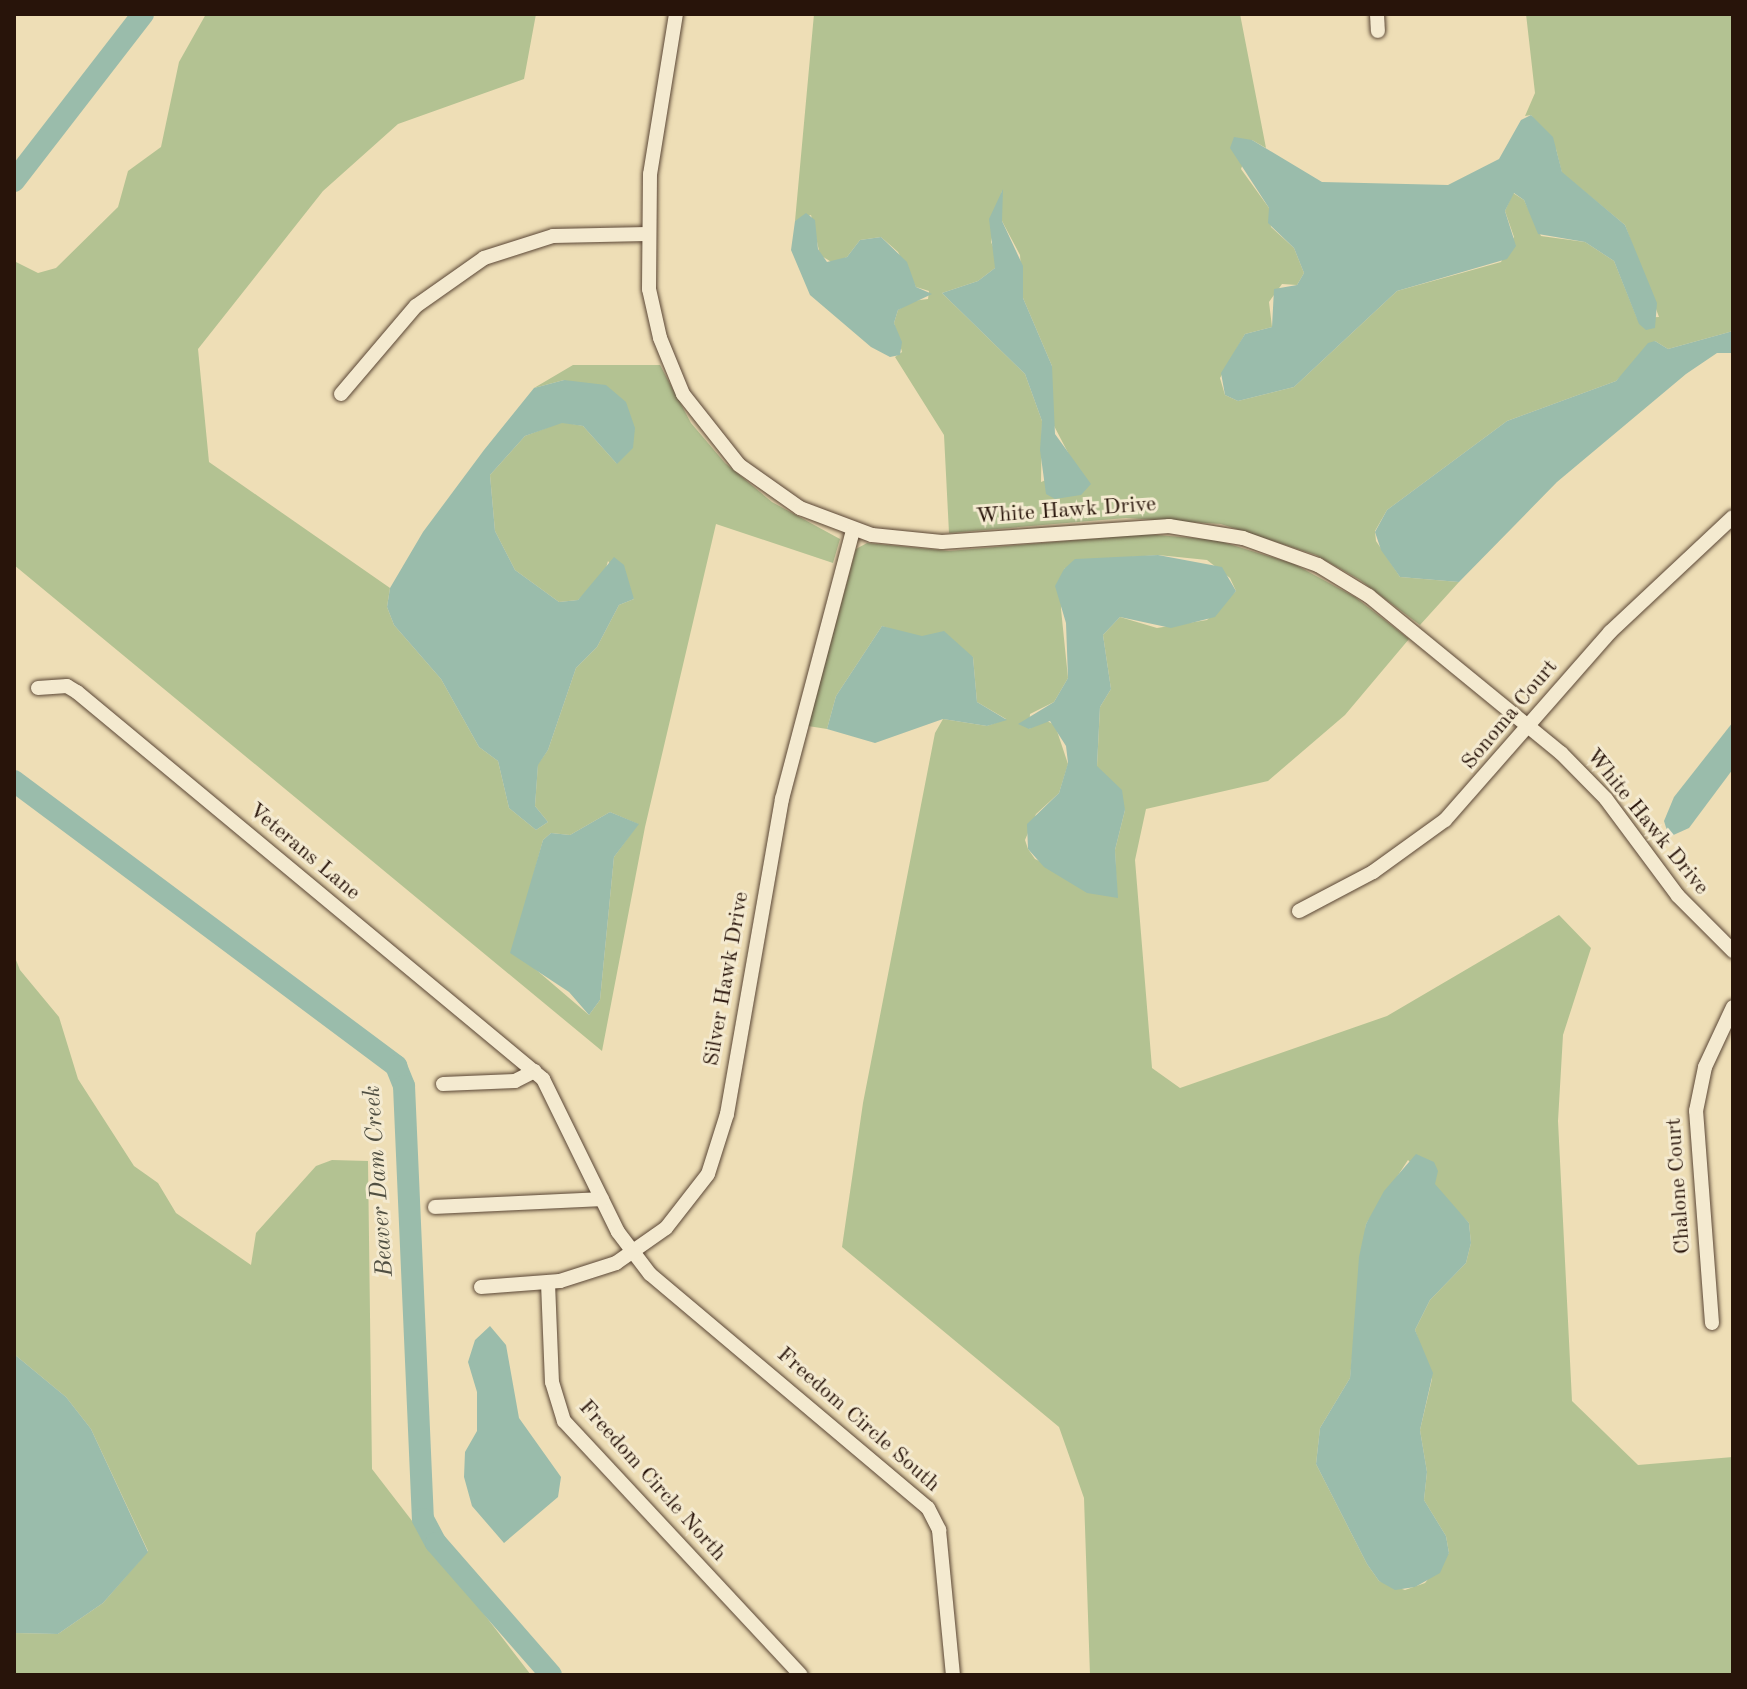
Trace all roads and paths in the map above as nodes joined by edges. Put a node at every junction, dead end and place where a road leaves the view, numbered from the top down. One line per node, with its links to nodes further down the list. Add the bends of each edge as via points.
1 (676, 14): 4 (street, White Hawk Drive, via 657,111)
2 (1377, 14): 3 (street)
3 (1378, 31)
4 (647, 234): 5 (street, via 553,236 484,258 416,306); 7 (street, White Hawk Drive, via 649,289 660,338 700,421 739,465 780,496)
5 (341, 394)
6 (1733, 517): 9 (street, Sonoma Court, via 1610,632)
7 (853, 530): 9 (street, White Hawk Drive, via 942,542 1169,526 1267,544 1318,565 1369,596); 17 (street, Silver Hawk Drive, via 782,799 721,1137 698,1191 666,1228)
8 (38, 688): 13 (street, Veterans Lane, via 67,686 77,692)
9 (1529, 726): 10 (street, Sonoma Court, via 1482,783 1431,832 1373,872); 11 (street, White Hawk Drive, via 1585,776 1678,896)
10 (1299, 911)
11 (1733, 951)
12 (1733, 1007): 20 (street, Chalone Court, via 1705,1067 1696,1111)
13 (535, 1071): 14 (street, via 515,1081); 15 (street, Veterans Lane, via 549,1088)
14 (443, 1084)
15 (602, 1199): 16 (street); 17 (street, Veterans Lane)
16 (435, 1207)
17 (632, 1254): 18 (street, Silver Hawk Drive); 22 (street, Freedom Circle South, via 928,1508 939,1530)
18 (548, 1283): 19 (street, Silver Hawk Drive); 21 (street, Freedom Circle North, via 552,1382 564,1421)
19 (481, 1287)
20 (1712, 1323)
21 (801, 1675)
22 (953, 1675)

